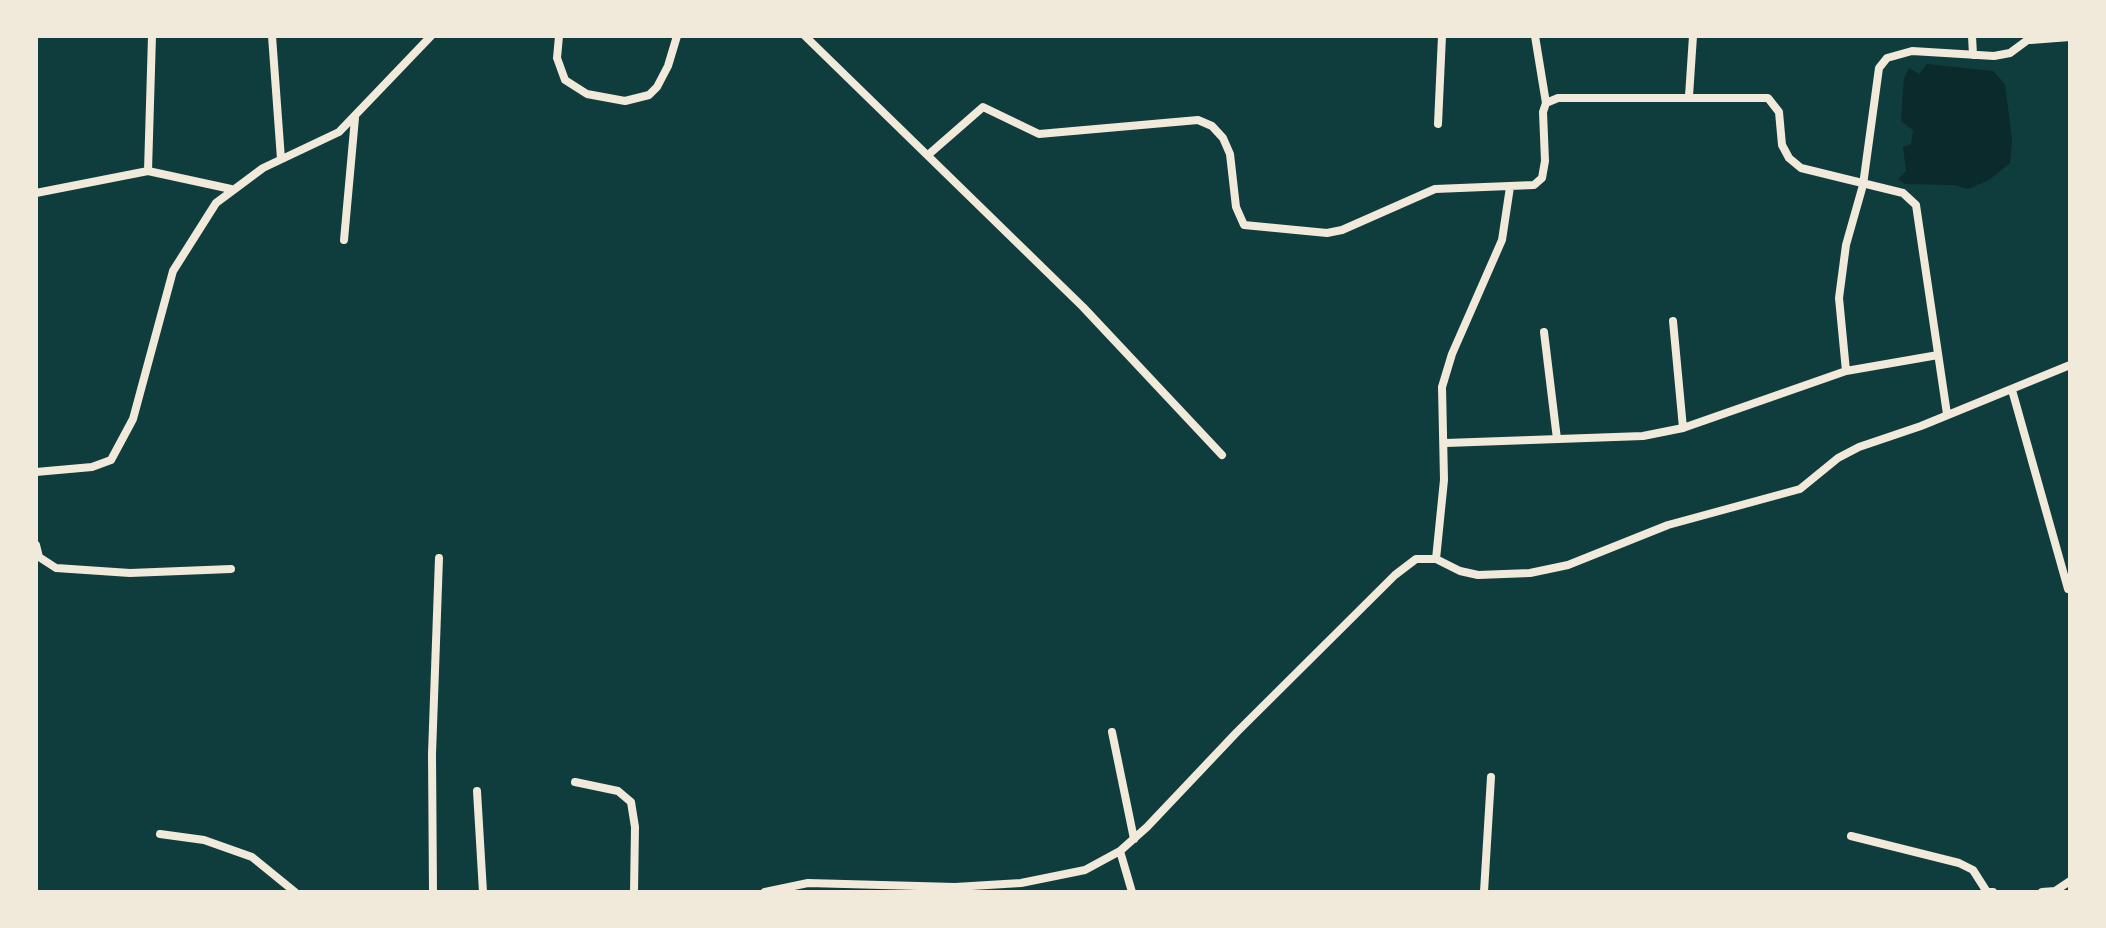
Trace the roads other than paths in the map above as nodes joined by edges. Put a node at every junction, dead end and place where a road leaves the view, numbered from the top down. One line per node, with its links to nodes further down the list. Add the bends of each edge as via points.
1 (152, 36): 20 (street)
2 (272, 36): 19 (street)
3 (431, 36): 16 (street)
4 (559, 36): 5 (street, via 557,58 565,80 587,94 625,101 649,95 657,87)
5 (677, 36)
6 (805, 36): 18 (street)
7 (1442, 36): 17 (street)
8 (1535, 36): 15 (street)
9 (1693, 36): 14 (street)
10 (1972, 36): 13 (street)
11 (2070, 37): 12 (street)
12 (2032, 38): 13 (street, via 2010,53)
13 (1973, 55): 21 (street, via 1912,51 1887,58 1875,83)
14 (1689, 96): 15 (street, via 1577,96); 21 (street, via 1768,98 1779,112 1782,145 1789,158 1820,176)
15 (1546, 103): 22 (street, via 1542,178 1534,185)
16 (355, 118): 19 (street, via 325,140); 25 (street)
17 (1438, 124)
18 (928, 155): 22 (street, via 983,107 1039,134 1198,120 1223,138 1244,225 1308,233 1342,230 1435,189); 36 (street, via 1083,307)
19 (281, 159): 23 (street)
20 (148, 171): 23 (street); 24 (street)
21 (1863, 185): 28 (street, via 1903,193 1916,205); 30 (street, via 1846,245 1839,298)
22 (1510, 187): 35 (street, via 1502,240 1444,379)
23 (231, 189): 37 (street, via 208,214 173,271 148,374 119,449 102,466)
24 (36, 193)
25 (344, 240)
26 (1673, 321): 33 (street)
27 (1544, 332): 34 (street)
28 (1938, 355): 30 (street); 32 (street)
29 (2070, 365): 31 (street)
30 (1846, 371): 33 (street)
31 (2012, 390): 32 (street); 42 (street)
32 (1947, 414): 40 (street, via 1859,447 1800,489 1668,525 1568,565 1478,575)
33 (1683, 428): 34 (street, via 1643,436)
34 (1557, 439): 35 (street)
35 (1446, 443): 40 (street)
36 (1222, 455)
37 (36, 472)
38 (36, 545): 41 (street, via 39,557 56,568 130,573)
39 (439, 558): 54 (street)
40 (1436, 559): 49 (street, via 1416,559 1395,575)
41 (231, 569)
42 (2068, 589)
43 (1112, 732): 49 (street)
44 (1491, 777): 59 (street)
45 (575, 782): 56 (street, via 618,791 631,802)
46 (477, 791): 55 (street)
47 (160, 834): 53 (street, via 204,840 252,857)
48 (1851, 836): 60 (street, via 1959,863)
49 (1134, 839): 50 (street)
50 (1120, 851): 52 (street, via 1085,870 1042,880); 58 (street)
51 (2070, 881): 61 (street)
52 (893, 889): 57 (street, via 808,883)
53 (295, 892)
54 (433, 892)
55 (483, 892)
56 (634, 892)
57 (765, 892)
58 (1132, 892)
59 (1484, 892)
60 (1993, 892)
61 (2042, 892)

